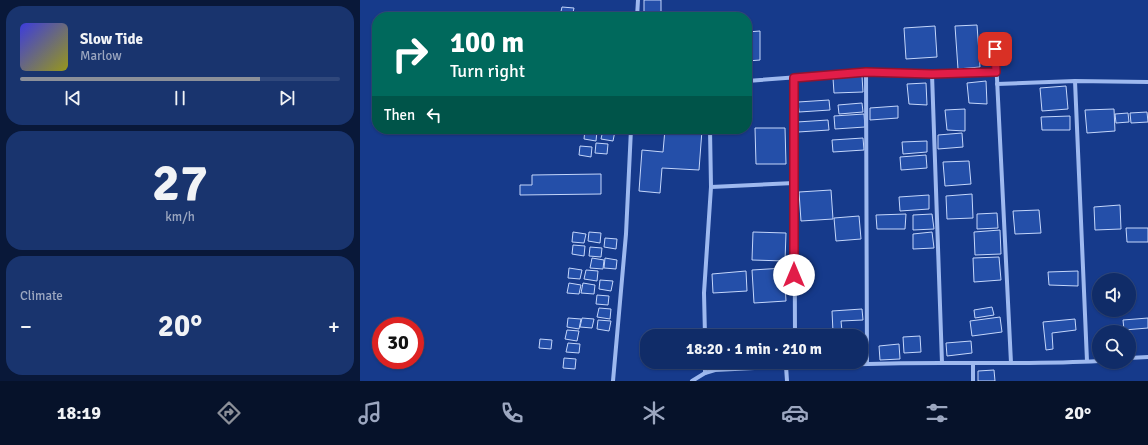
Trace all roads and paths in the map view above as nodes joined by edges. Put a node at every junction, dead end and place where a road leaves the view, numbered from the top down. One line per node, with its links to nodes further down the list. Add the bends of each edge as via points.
1 (638, 0): 2 (street)
2 (637, 12)
3 (995, 38): 5 (street)
4 (866, 72): 6 (street); 7 (street); 18 (street)
5 (996, 72): 6 (street); 11 (street)
6 (932, 74): 23 (street)
7 (794, 78): 8 (street); 14 (street)
8 (752, 81)
9 (1074, 81): 10 (street); 11 (street); 21 (street)
10 (1148, 82)
11 (997, 84): 24 (street)
12 (631, 134): 31 (street, via 626,234)
13 (710, 134): 15 (street)
14 (794, 183): 15 (street); 17 (street)
15 (711, 187): 16 (street, via 704,293)
16 (705, 329)
17 (795, 329)
18 (867, 329)
19 (1148, 357): 20 (street)
20 (1136, 358)
21 (1087, 361): 22 (street); 24 (street)
22 (1092, 361)
23 (942, 363): 25 (street); 26 (street)
24 (1011, 363): 26 (street)
25 (868, 364)
26 (973, 364): 34 (street)
27 (705, 369): 30 (street)
28 (733, 369): 30 (street)
29 (786, 369): 33 (street)
30 (705, 373): 32 (street)
31 (614, 381)
32 (692, 381)
33 (787, 381)
34 (973, 381)

